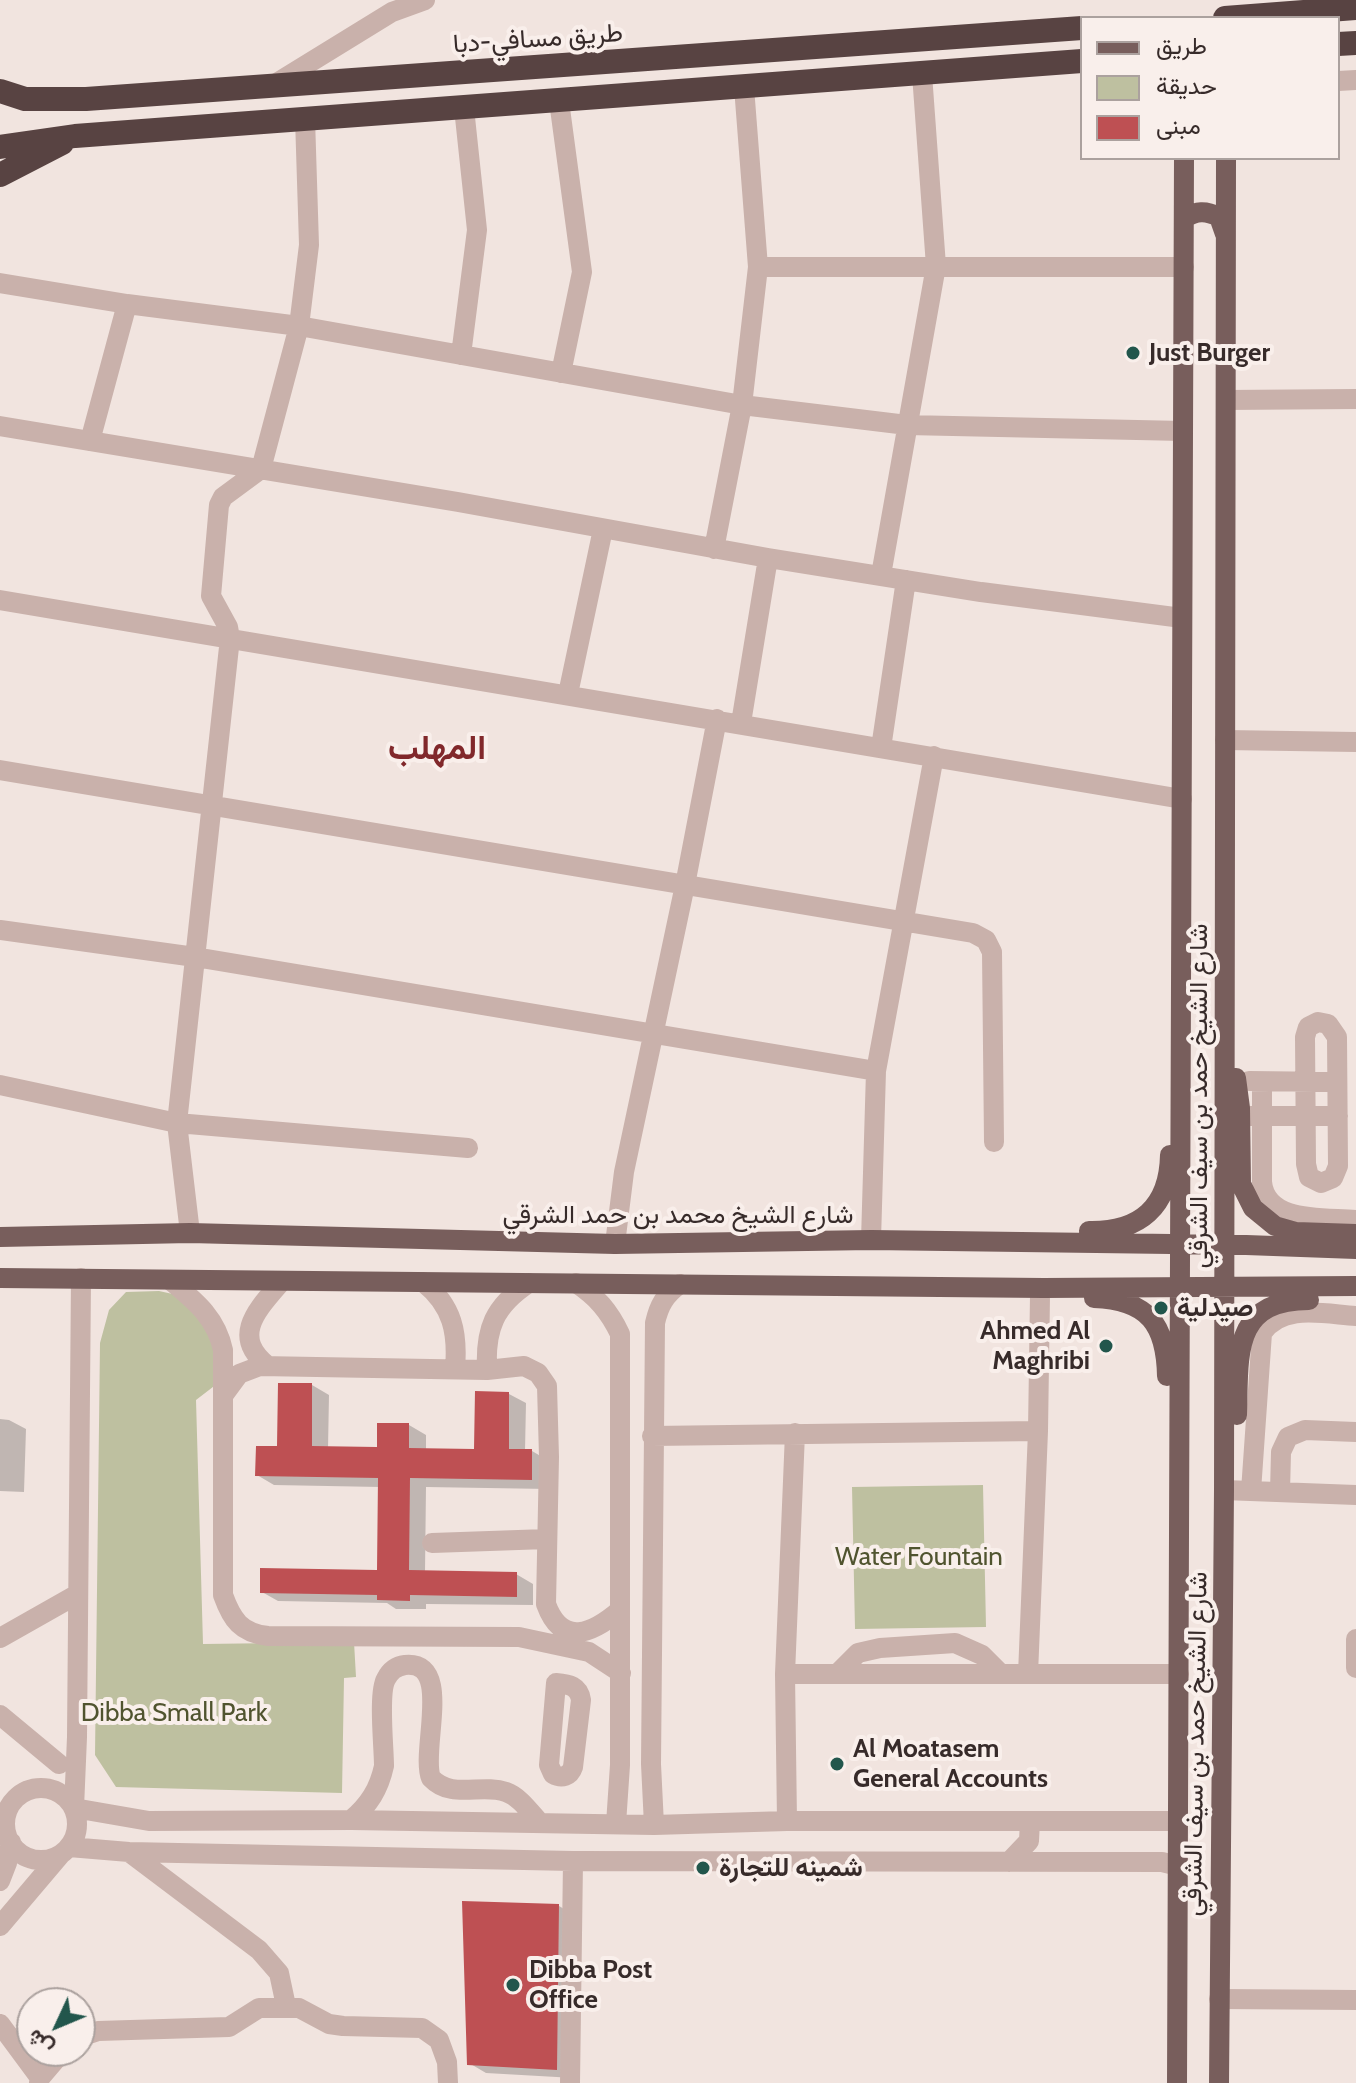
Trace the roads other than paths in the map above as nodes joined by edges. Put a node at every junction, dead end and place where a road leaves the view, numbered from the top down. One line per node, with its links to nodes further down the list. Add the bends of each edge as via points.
1 (425, 0): 7 (street, via 374,22)
2 (1356, 8): 3 (highway)
3 (1251, 16)
4 (1080, 28): 7 (highway, طريق مسافي-دبا)
5 (1080, 61): 6 (highway)
6 (922, 74): 8 (highway); 20 (street)
7 (273, 85): 9 (highway, طريق مسافي-دبا, via 46,101)
8 (744, 87): 10 (highway); 21 (street)
9 (0, 91)
10 (559, 101): 11 (highway); 27 (street, via 582,272)
11 (464, 108): 12 (highway); 26 (street, via 477,230)
12 (305, 118): 13 (highway); 25 (street, via 309,245)
13 (75, 136): 14 (highway); 17 (highway)
14 (0, 147)
15 (1184, 160): 18 (main road, شارع الشيخ حمد بن سيف الشرقي)
16 (1226, 160): 19 (main road, شارع الشيخ حمد بن سيف الشرقي)
17 (0, 175)
18 (1184, 218): 19 (main road, via 1207,211 1219,217); 22 (main road, شارع الشيخ حمد بن سيف الشرقي)
19 (1226, 237): 29 (main road, شارع الشيخ حمد بن سيف الشرقي)
20 (936, 266): 21 (street); 22 (street); 31 (street)
21 (758, 267): 30 (street)
22 (1184, 267): 33 (main road, شارع الشيخ حمد بن سيف الشرقي)
23 (0, 283): 24 (street)
24 (127, 304): 25 (street); 34 (street)
25 (299, 326): 26 (street); 35 (street)
26 (461, 355): 27 (street)
27 (561, 373): 30 (street)
28 (1356, 399): 29 (street)
29 (1226, 400): 47 (main road, شارع الشيخ حمد بن سيف الشرقي)
30 (742, 405): 31 (street); 37 (street)
31 (907, 425): 33 (street); 39 (street)
32 (0, 426): 34 (street)
33 (1183, 431): 42 (main road, شارع الشيخ حمد بن سيف الشرقي)
34 (90, 441): 35 (street)
35 (261, 469): 36 (street); 43 (street, via 219,505 211,596)
36 (603, 529): 37 (street); 44 (street)
37 (714, 549): 38 (street)
38 (768, 558): 39 (street); 46 (street)
39 (881, 575): 40 (street)
40 (906, 580): 42 (street); 49 (street)
41 (0, 600): 43 (street)
42 (1182, 618): 52 (main road, شارع الشيخ حمد بن سيف الشرقي)
43 (230, 638): 44 (street); 53 (street)
44 (568, 694): 45 (street)
45 (717, 719): 46 (street); 54 (street)
46 (741, 723): 49 (street)
47 (1225, 740): 48 (street); 61 (main road, شارع الشيخ حمد بن سيف الشرقي, via 1225,1044)
48 (1356, 742)
49 (881, 748): 50 (street)
50 (934, 756): 52 (street); 55 (street)
51 (0, 770): 53 (street)
52 (1182, 799): 59 (main road, شارع الشيخ حمد بن سيف الشرقي)
53 (211, 804): 54 (street); 57 (street)
54 (685, 885): 55 (street); 58 (street)
55 (904, 922): 60 (street); 71 (street, via 973,933 986,940 992,952)
56 (0, 930): 57 (street)
57 (195, 957): 58 (street); 70 (street)
58 (652, 1033): 60 (street); 79 (street)
59 (1181, 1052): 78 (main road, via 1171,1103 1170,1174 1155,1206 1124,1228 1025,1230); 80 (main road, شارع الشيخ حمد بن سيف الشرقي)
60 (876, 1071): 77 (street)
61 (1231, 1082): 62 (street); 66 (main road, شارع الشيخ حمد بن سيف الشرقي)
62 (1262, 1082): 63 (street); 67 (street)
63 (1305, 1082): 64 (street); 64 (street, via 1306,1032 1323,1022 1336,1032); 68 (street)
64 (1337, 1082): 69 (street)
65 (0, 1085): 70 (street)
66 (1232, 1116): 67 (street); 75 (main road, via 1241,1184 1259,1214 1296,1232); 81 (main road, شارع الشيخ حمد بن سيف الشرقي)
67 (1263, 1116): 68 (street); 73 (street, via 1262,1182 1269,1203 1290,1214)
68 (1305, 1116): 69 (street); 69 (street, via 1306,1171 1321,1183 1337,1173)
69 (1338, 1116)
70 (177, 1123): 72 (street); 74 (street)
71 (994, 1142)
72 (468, 1148)
73 (1356, 1220)
74 (190, 1233): 76 (main road, شارع الشيخ محمد بن حمد الشرقي); 79 (main road, شارع الشيخ محمد بن حمد الشرقي)
75 (1356, 1234)
76 (0, 1237)
77 (871, 1240): 78 (main road, شارع الشيخ محمد بن حمد الشرقي); 79 (main road, شارع الشيخ محمد بن حمد الشرقي)
78 (993, 1242): 80 (main road, شارع الشيخ محمد بن حمد الشرقي)
79 (615, 1244)
80 (1181, 1244): 81 (main road, شارع الشيخ محمد بن حمد الشرقي); 93 (main road, شارع الشيخ حمد بن سيف الشرقي)
81 (1225, 1245): 82 (main road, شارع الشيخ محمد بن حمد الشرقي); 94 (main road, شارع الشيخ حمد بن سيف الشرقي)
82 (1356, 1249)
83 (0, 1278): 84 (main road)
84 (81, 1278): 85 (main road); 115 (street)
85 (170, 1280): 86 (main road); 103 (street, via 199,1305 217,1330)
86 (281, 1282): 87 (main road); 100 (street, via 255,1312 250,1328 255,1353)
87 (423, 1282): 88 (main road); 101 (street, via 452,1317)
88 (529, 1283): 89 (main road); 102 (street, via 495,1316 486,1347)
89 (576, 1283): 90 (main road); 98 (street, via 610,1313)
90 (680, 1284): 92 (main road); 99 (street, via 659,1307)
91 (1356, 1286): 94 (main road)
92 (987, 1287): 93 (main road); 95 (main road)
93 (1181, 1287): 94 (main road); 108 (main road, شارع الشيخ حمد بن سيف الشرقي)
94 (1225, 1287): 109 (main road, شارع الشيخ حمد بن سيف الشرقي)
95 (1040, 1296): 104 (street); 108 (main road, via 1115,1301 1150,1317 1167,1348 1171,1442)
96 (1356, 1299): 109 (main road, via 1286,1300 1245,1331 1237,1436)
97 (1356, 1316): 110 (street, via 1290,1313 1278,1316 1262,1333)
98 (621, 1349): 99 (street); 117 (street)
99 (654, 1349): 107 (street)
100 (268, 1366): 101 (street); 103 (street, via 239,1374)
101 (455, 1369): 102 (street)
102 (487, 1370): 113 (street, via 524,1366 547,1386)
103 (225, 1393): 118 (street, via 223,1595 241,1628 268,1636)
104 (1038, 1431): 106 (street); 127 (street)
105 (1356, 1432): 111 (street, via 1305,1430 1288,1437 1282,1446)
106 (795, 1433): 107 (street); 124 (street)
107 (652, 1436): 133 (street)
108 (1180, 1471): 128 (main road, شارع الشيخ حمد بن سيف الشرقي)
109 (1224, 1483): 110 (street); 153 (main road, شارع الشيخ حمد بن سيف الشرقي)
110 (1251, 1491): 111 (street)
111 (1280, 1492): 112 (street)
112 (1356, 1495)
113 (547, 1539): 114 (street); 116 (street)
114 (432, 1543)
115 (76, 1595): 119 (street); 131 (street)
116 (546, 1604): 117 (street, via 556,1622 574,1632 594,1630); 118 (street)
117 (620, 1610): 123 (street)
118 (519, 1637): 121 (street)
119 (0, 1638)
120 (1356, 1639): 122 (street)
121 (559, 1645): 123 (street, via 589,1652); 129 (street)
122 (1356, 1668)
123 (621, 1673): 134 (street)
124 (785, 1674): 125 (street); 139 (street)
125 (837, 1674): 126 (street); 126 (street, via 858,1653 955,1643 982,1655)
126 (1001, 1674): 127 (street)
127 (1028, 1674): 128 (street)
128 (1179, 1674): 141 (main road, شارع الشيخ حمد بن سيف الشرقي)
129 (556, 1683)
130 (0, 1715): 132 (street)
131 (77, 1737): 132 (street); 137 (street)
132 (59, 1764): 135 (street)
133 (651, 1764): 134 (street); 144 (street)
134 (620, 1765): 143 (street)
135 (31, 1789): 136 (street); 137 (street, via 55,1791)
136 (5, 1804): 145 (street)
137 (74, 1808): 138 (street, via 149,1821); 146 (street, via 77,1828)
138 (351, 1820): 142 (street); 142 (street, via 370,1802 382,1779 384,1681 394,1669 409,1665 424,1671 433,1684 427,1760 431,1778 446,1789 509,1793)
139 (787, 1821): 140 (street); 144 (street)
140 (1030, 1821): 141 (street); 149 (street, via 1029,1841)
141 (1179, 1821): 150 (main road, شارع الشيخ حمد بن سيف الشرقي)
142 (540, 1823): 143 (street)
143 (616, 1824): 144 (street)
144 (654, 1825)
145 (11, 1842): 146 (street, via 21,1854 41,1860); 151 (street)
146 (65, 1851): 147 (street); 152 (street)
147 (129, 1852): 148 (street); 155 (street, via 259,1950 279,1973)
148 (573, 1861): 149 (street); 160 (street)
149 (1009, 1862): 150 (street)
150 (1178, 1866): 161 (main road, شارع الشيخ حمد بن سيف الشرقي)
151 (0, 1881)
152 (0, 1926)
153 (1219, 1999): 154 (street); 162 (main road, شارع الشيخ حمد بن سيف الشرقي)
154 (1356, 2000)
155 (286, 2006): 157 (street, via 259,2008 229,2027); 159 (street, via 329,2024 422,2028 439,2040)
156 (0, 2024): 158 (street)
157 (96, 2032)
158 (39, 2081)
159 (448, 2083)
160 (570, 2083)
161 (1177, 2083)
162 (1219, 2083)

